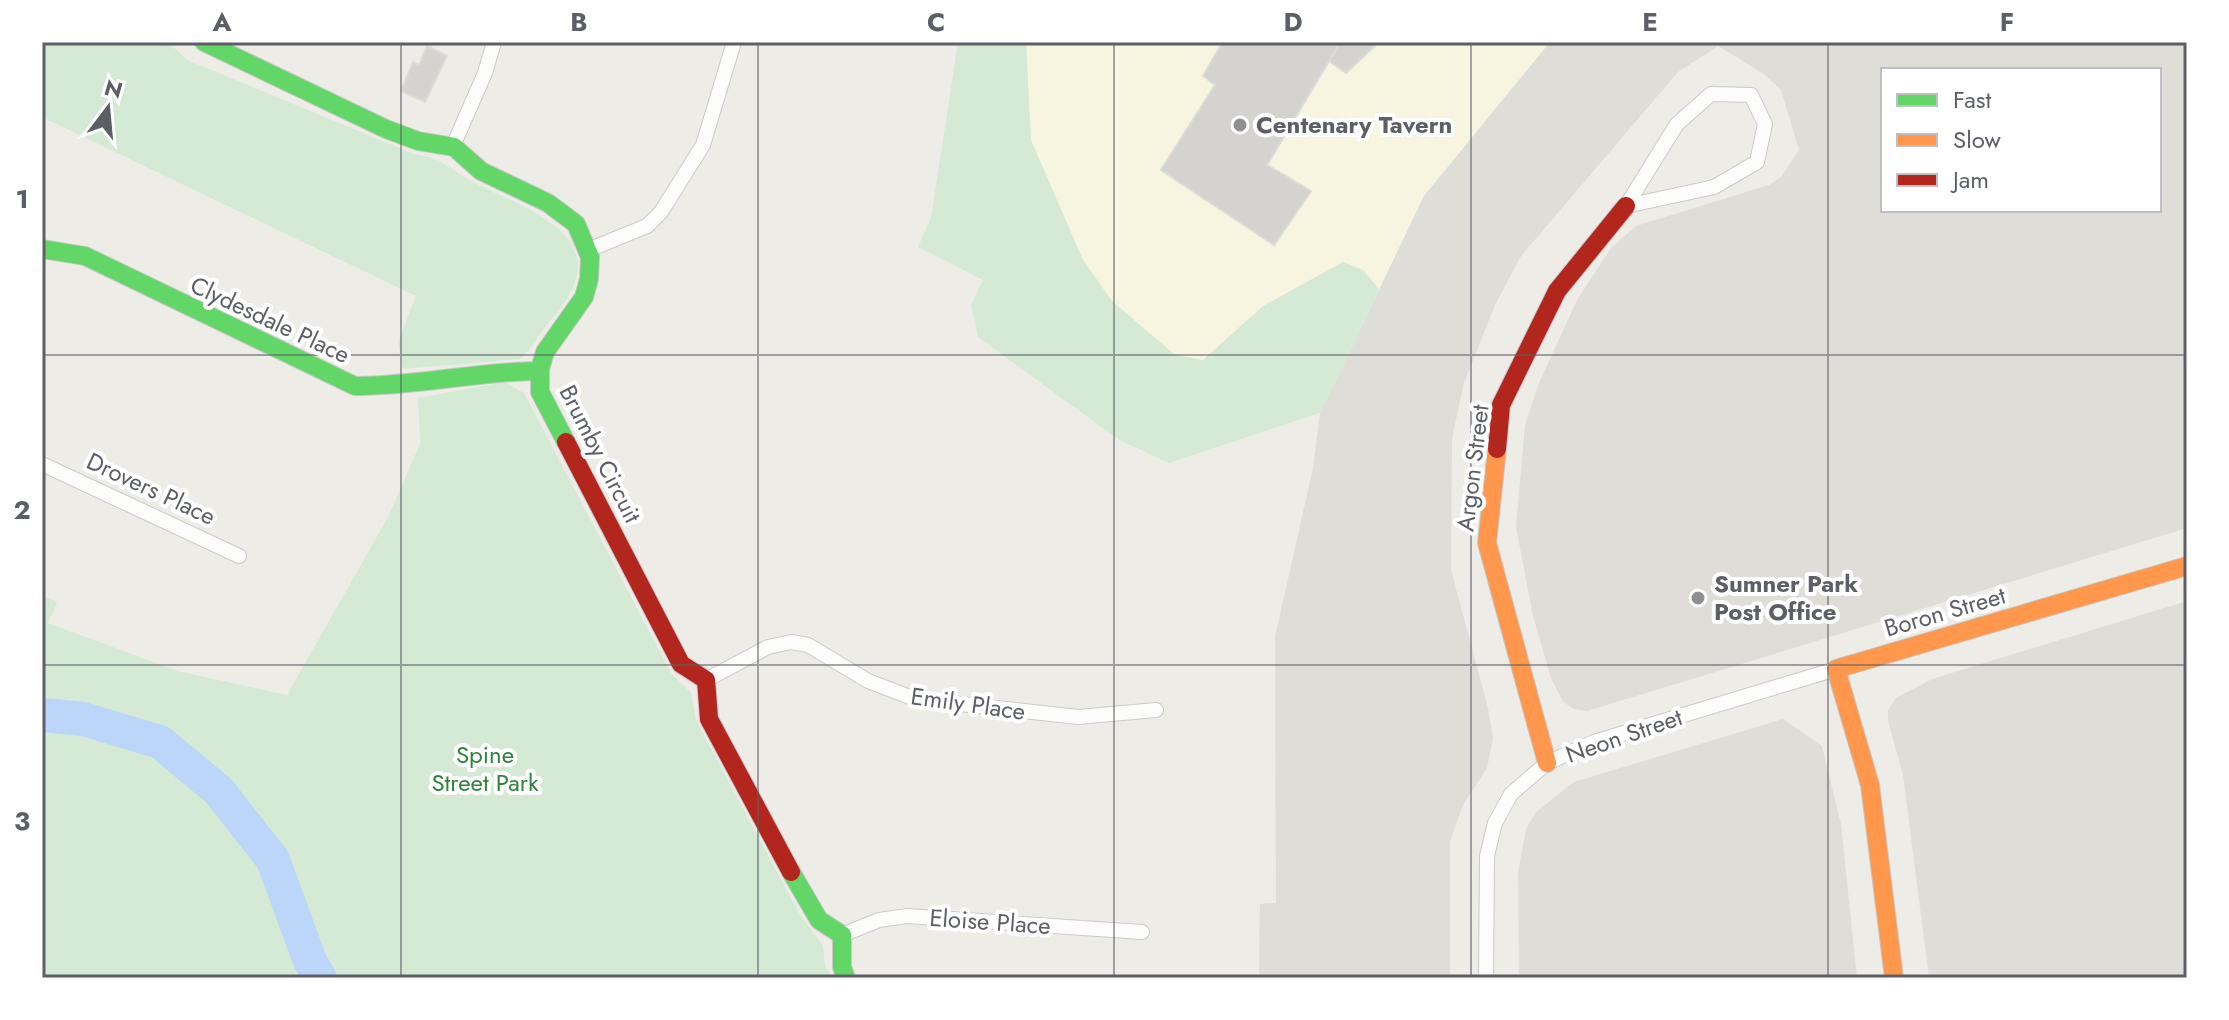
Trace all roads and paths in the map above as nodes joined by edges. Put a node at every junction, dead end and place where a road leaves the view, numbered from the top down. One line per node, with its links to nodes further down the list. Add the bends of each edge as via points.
1 (204, 42): 4 (street, via 414,141)
2 (494, 42): 4 (street)
3 (734, 42): 6 (street, via 703,145 661,212 647,226)
4 (453, 146): 6 (street, via 483,173 569,216)
5 (1626, 206): 5 (street, Argon Street, via 1688,114 1711,94 1751,95 1765,124 1757,162 1714,187); 15 (street, Argon Street, via 1557,291 1501,405 1487,543)
6 (588, 250): 8 (street, Brumby Circuit, via 587,293 542,350)
7 (43, 252): 8 (street, Clydesdale Place, via 85,256 355,386)
8 (536, 371): 13 (street, Brumby Circuit, via 547,408 681,664)
9 (42, 464): 10 (street, Drovers Place)
10 (239, 556)
11 (2187, 566): 12 (street, Boron Street)
12 (1836, 669): 15 (street, Neon Street, via 1594,742); 20 (street, via 1870,785)
13 (706, 680): 14 (street, Emily Place, via 768,647 791,642 808,645 868,681 915,699 1078,717); 17 (street, via 709,719 809,907)
14 (1156, 710)
15 (1547, 763): 19 (street, Neon Street, via 1511,794 1495,823 1487,856)
16 (1142, 932): 17 (street, Eloise Place, via 907,916 879,920)
17 (842, 935): 18 (street, via 840,963)
18 (846, 978)
19 (1486, 978)
20 (1894, 978)

